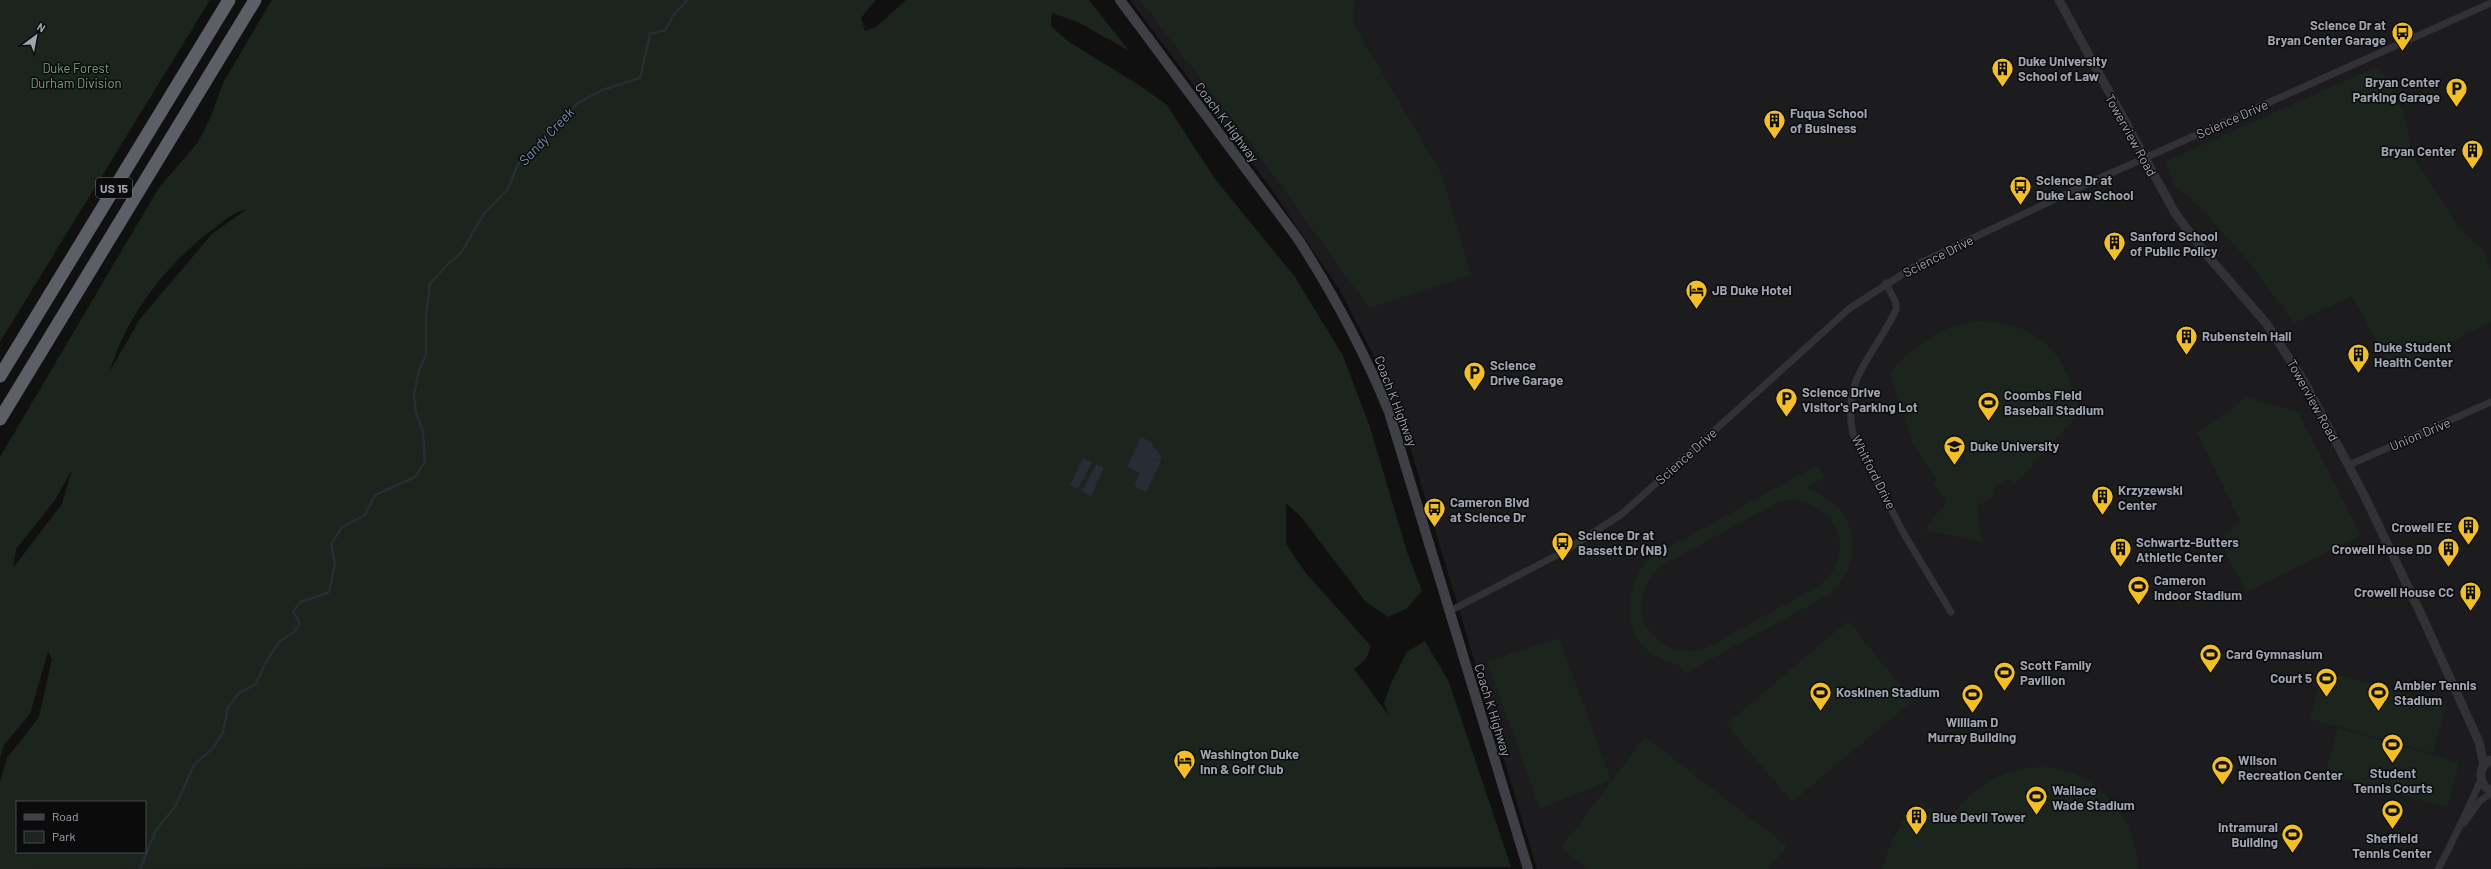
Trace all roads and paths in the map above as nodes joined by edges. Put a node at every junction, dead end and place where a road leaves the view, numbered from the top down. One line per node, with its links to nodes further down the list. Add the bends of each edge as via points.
1 (228, 0): 8 (highway, US 15)
2 (255, 0): 10 (highway, US 15)
3 (1120, 0): 12 (main road, Coach K Highway, via 1298,240 1358,339 1389,412)
4 (2059, 0): 6 (street, Towerview Road)
5 (2491, 3): 6 (street, Science Drive)
6 (2143, 159): 7 (street, Science Drive, via 1920,263); 11 (street, Towerview Road, via 2183,224 2242,293 2281,344 2305,383)
7 (1886, 283): 12 (street, Science Drive, via 1850,308 1622,514 1564,552); 13 (street, Whitford Drive, via 1896,303 1896,310 1868,354 1853,389 1850,418 1853,434 1904,534)
8 (0, 376)
9 (2491, 402): 11 (street, Union Drive)
10 (0, 419)
11 (2348, 465): 14 (street, Towerview Road, via 2420,612)
12 (1450, 611): 20 (main road, Coach K Highway)
13 (1951, 612)
14 (2479, 742): 15 (street, Towerview Road); 16 (street, Towerview Road)
15 (2491, 754)
16 (2488, 762): 17 (street, via 2481,772)
17 (2481, 780): 18 (street); 19 (street, via 2468,804)
18 (2491, 792): 19 (street, via 2480,801)
19 (2460, 828): 21 (street)
20 (1528, 869)
21 (2438, 869)

